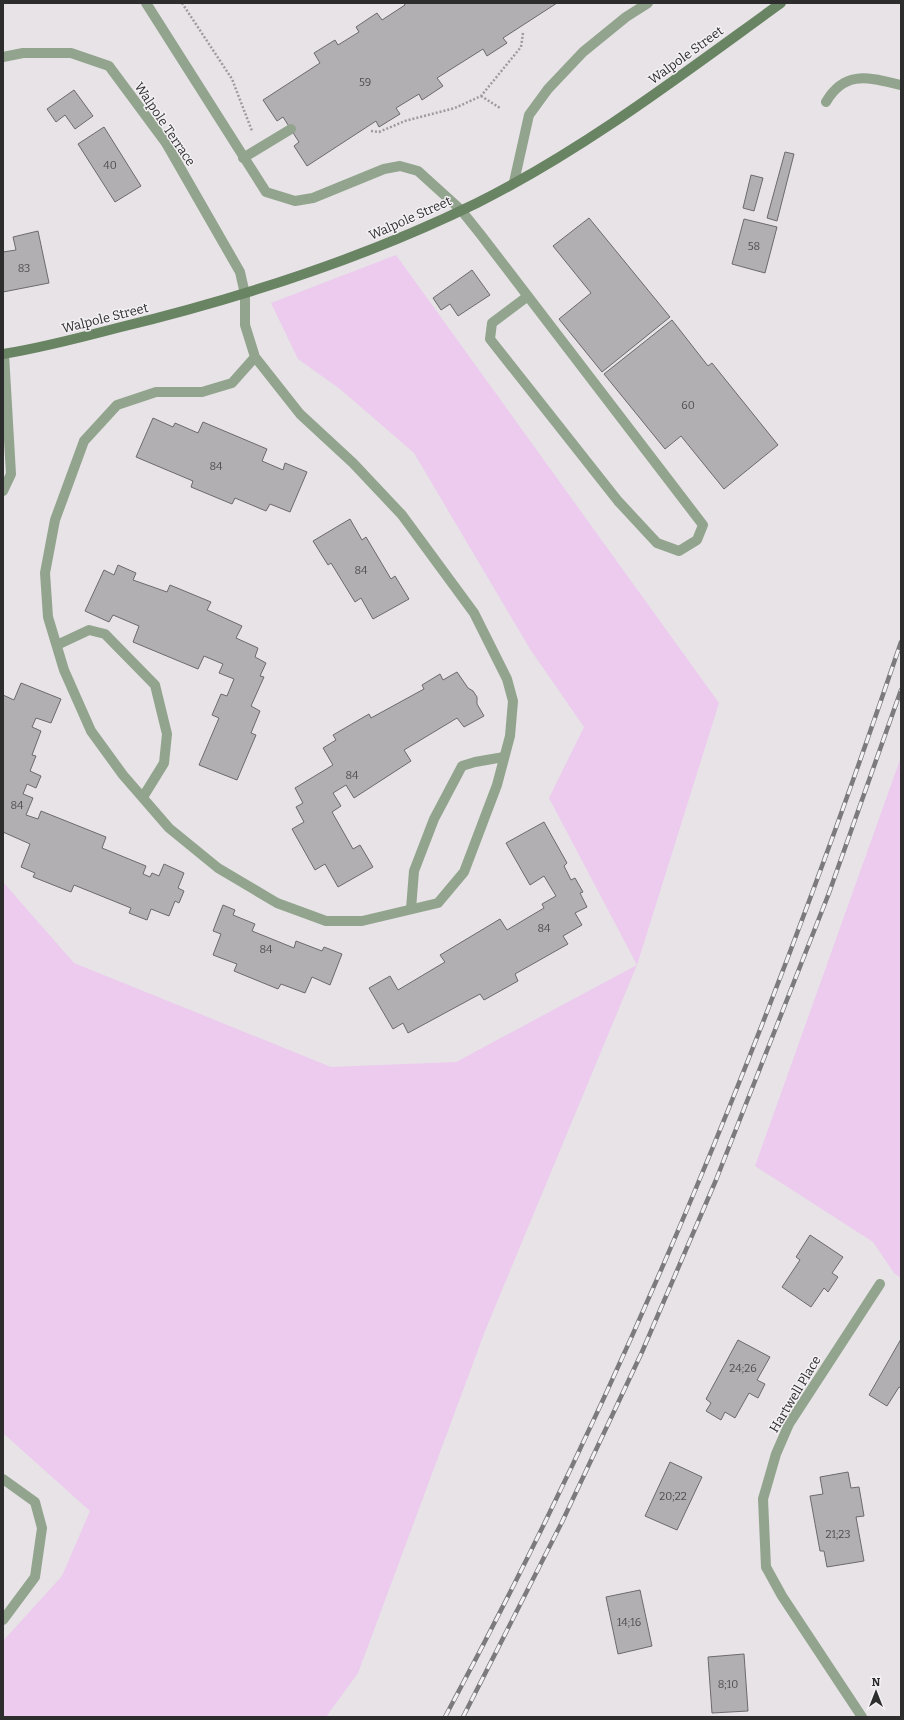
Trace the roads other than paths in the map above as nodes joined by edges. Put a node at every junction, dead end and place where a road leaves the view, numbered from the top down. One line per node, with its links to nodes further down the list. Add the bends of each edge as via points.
1 (146, 3): 8 (street)
2 (648, 3): 9 (street, via 626,17 583,52 548,89 529,115)
3 (781, 3): 9 (main road, Walpole Street, via 645,101)
4 (3, 57): 11 (street, Walpole Terrace, via 22,53 71,53 109,66 166,143 240,272)
5 (901, 85): 6 (street, via 851,78 840,84)
6 (826, 102)
7 (291, 129): 8 (street)
8 (243, 158): 10 (street, via 266,192 295,201 313,198 384,169 400,166 418,170)
9 (514, 182): 10 (main road, Walpole Street)
10 (461, 210): 11 (main road, Walpole Street, via 379,247); 12 (street)
11 (245, 294): 13 (main road, Walpole Street, via 154,319); 14 (street, Walpole Terrace, via 245,325)
12 (528, 296): 12 (street, via 703,525 697,540 679,551 657,543 618,501 490,339 492,323)
13 (3, 354): 15 (street, via 11,474)
14 (255, 357): 16 (street, via 232,383 202,392 156,392 117,405 84,440 55,520 45,573 48,617); 17 (street, via 300,414 353,462 402,515 474,613 507,679 513,701 510,736)
15 (3, 491)
16 (57, 645): 18 (street, via 64,670 91,731); 18 (street, via 89,630 105,634 155,685 167,734 164,762)
17 (504, 757): 19 (street, via 497,784 464,872 438,903); 19 (street, via 462,766 434,819 414,871)
18 (144, 797): 19 (street, via 169,828 218,868 277,903 326,921 362,921)
19 (411, 909)
20 (880, 1284): 23 (street, Hartwell Place, via 789,1424 776,1454 763,1499 766,1567 782,1596)
21 (3, 1479): 22 (street, via 35,1502 42,1528 35,1577)
22 (3, 1620)
23 (862, 1717)

